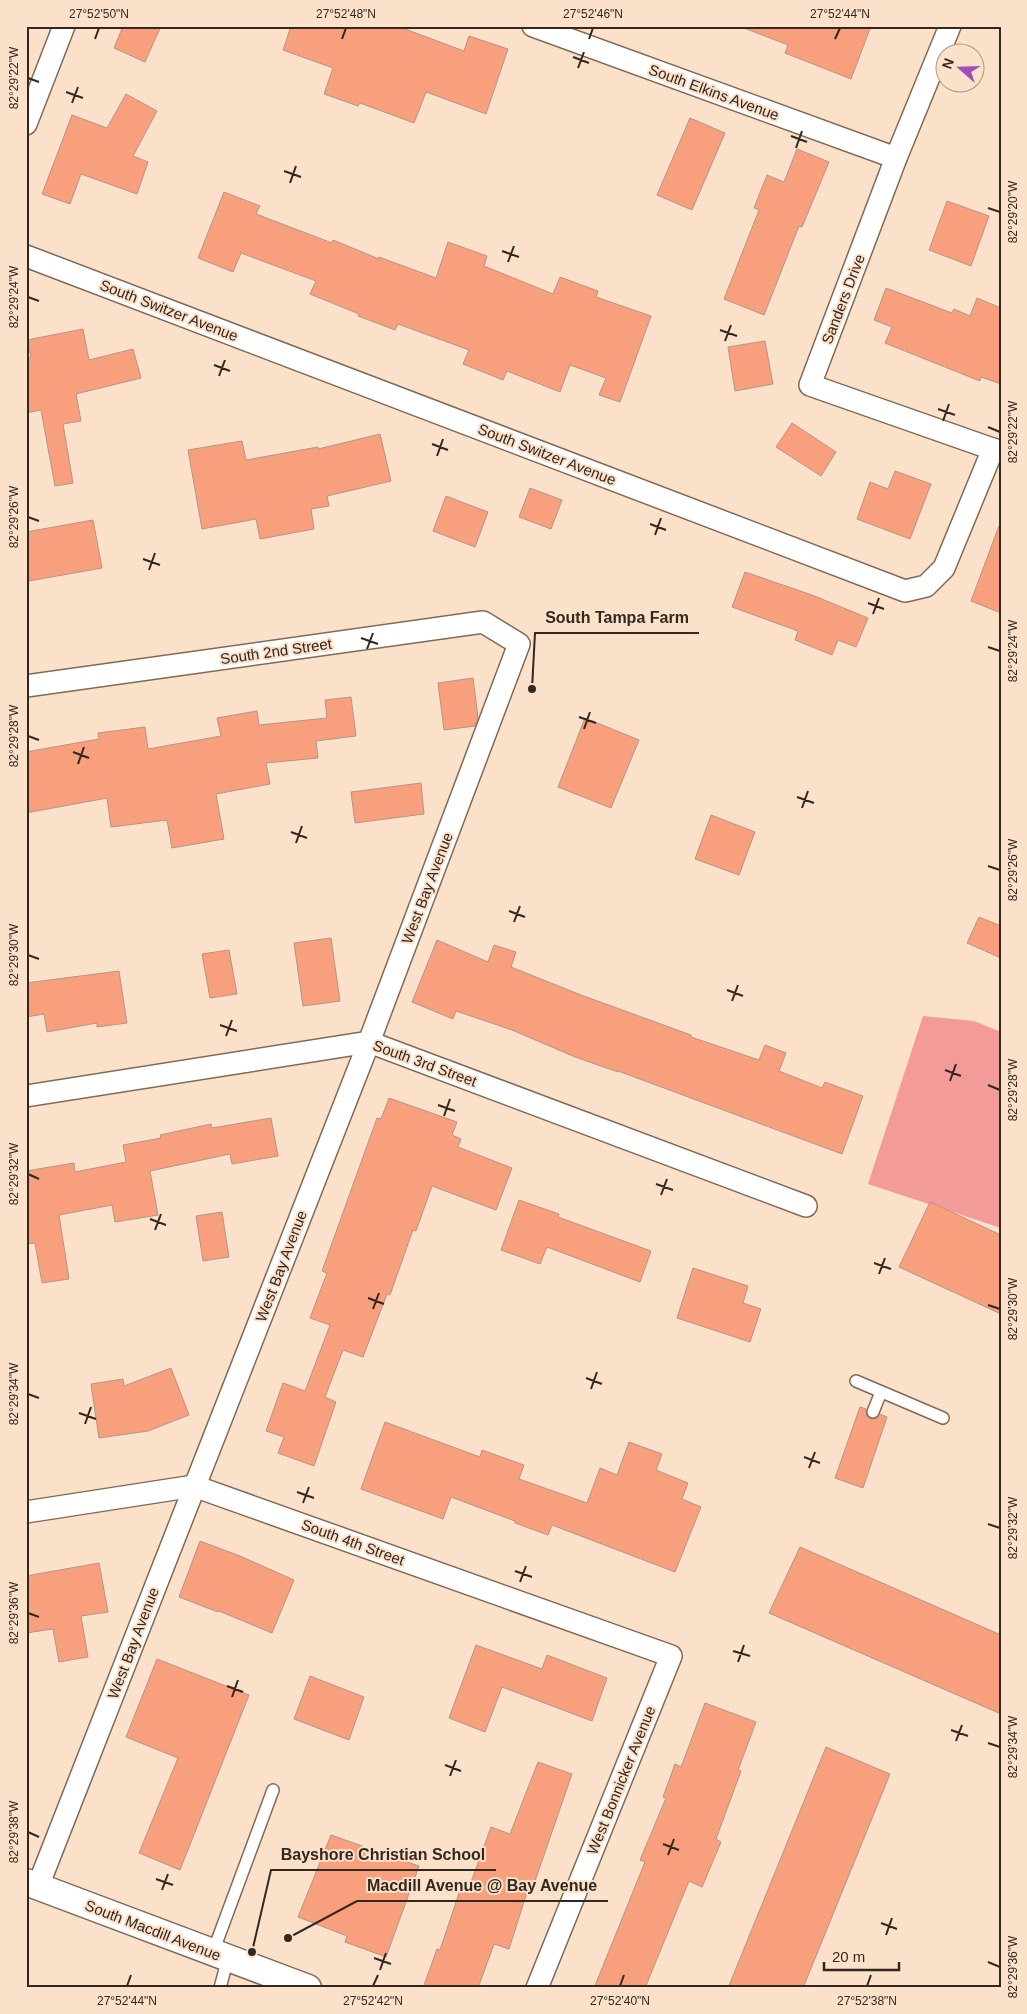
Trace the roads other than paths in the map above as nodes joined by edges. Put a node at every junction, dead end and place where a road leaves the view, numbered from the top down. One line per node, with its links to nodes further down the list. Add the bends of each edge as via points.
1 (64, 26): 4 (street)
2 (532, 26): 5 (street, South Elkins Avenue)
3 (950, 26): 5 (street, Sanders Drive)
4 (26, 124)
5 (896, 158): 7 (street, Sanders Drive, via 810,385)
6 (26, 256): 7 (street, South Switzer Avenue, via 905,591 926,586 944,568)
7 (997, 451)
8 (519, 644): 9 (street, South 2nd Street, via 483,622); 10 (street, West Bay Avenue)
9 (26, 686)
10 (369, 1042): 11 (street, South 3rd Street); 12 (street, South 3rd Street); 17 (street, West Bay Avenue)
11 (26, 1096)
12 (806, 1206)
13 (856, 1381): 14 (lane)
14 (881, 1392): 15 (lane); 16 (lane)
15 (873, 1412)
16 (943, 1418)
17 (194, 1486): 18 (street, South 4th Street); 19 (street, South 4th Street); 21 (street, West Bay Avenue)
18 (26, 1512)
19 (671, 1656): 25 (street, West Bonnicker Avenue)
20 (274, 1790): 22 (lane)
21 (32, 1884): 22 (street, South Macdill Avenue)
22 (220, 1955): 23 (lane); 24 (street, South Macdill Avenue)
23 (220, 1988)
24 (308, 1988)
25 (537, 1988)

